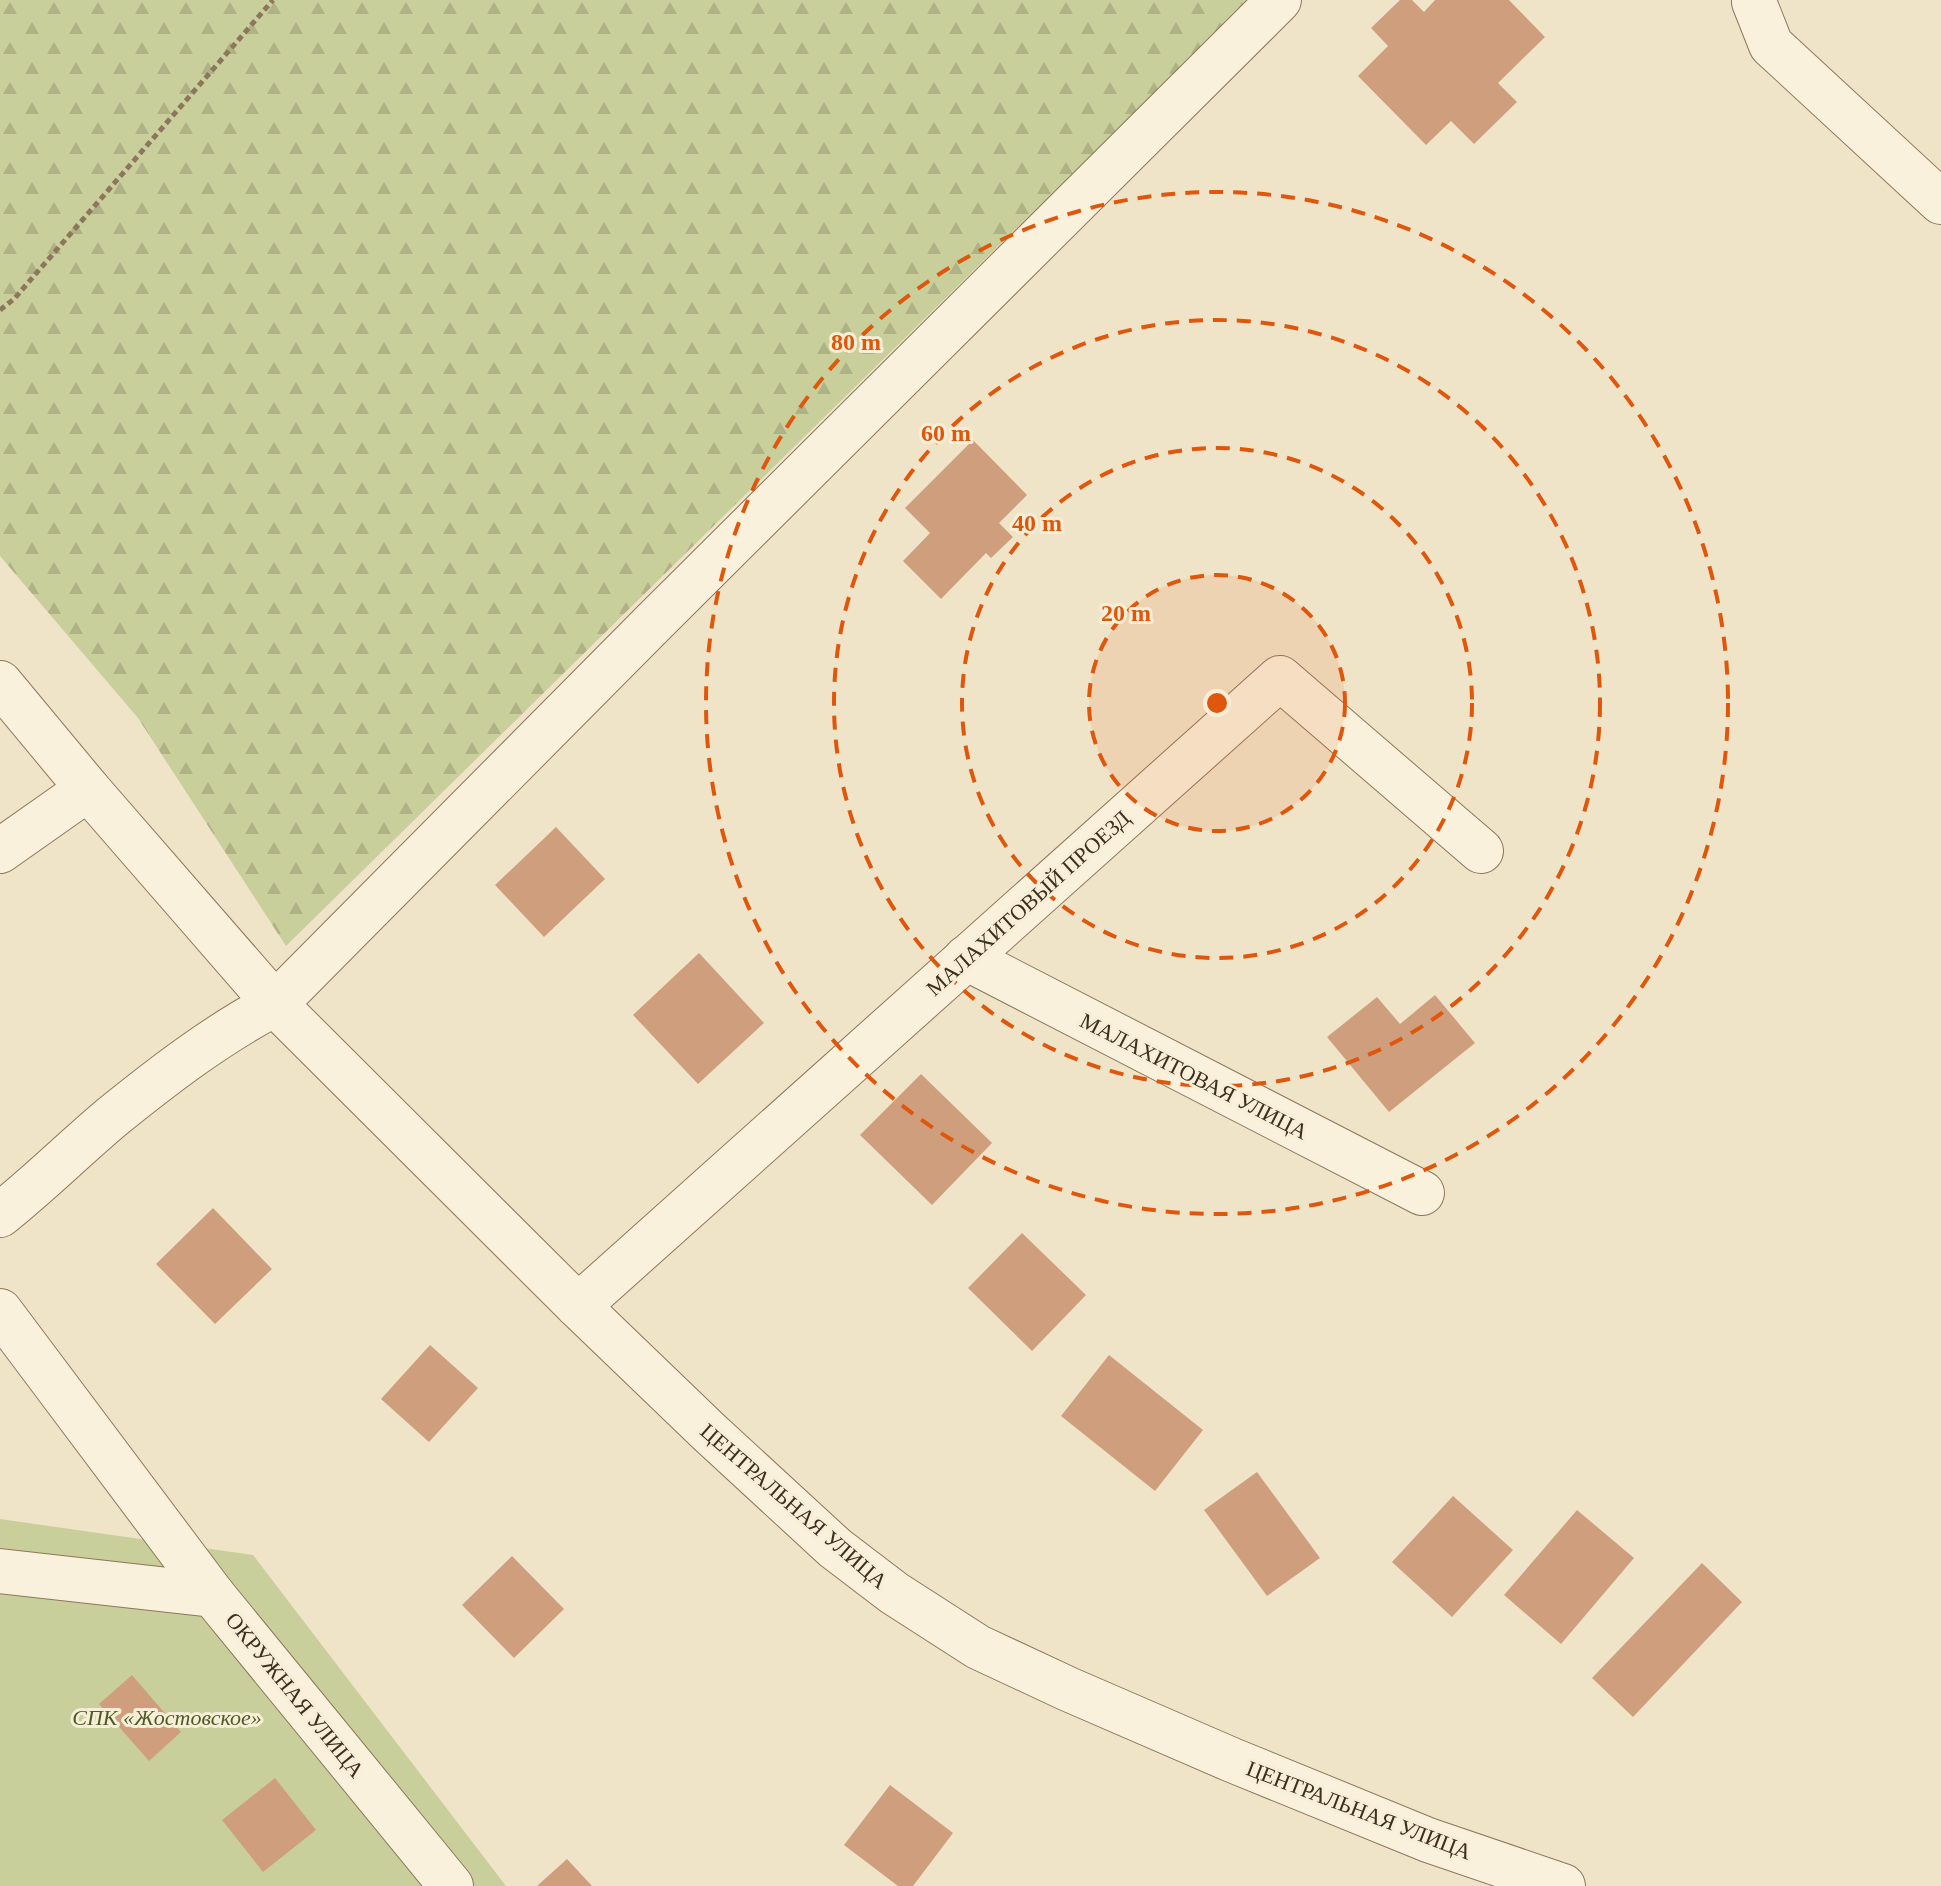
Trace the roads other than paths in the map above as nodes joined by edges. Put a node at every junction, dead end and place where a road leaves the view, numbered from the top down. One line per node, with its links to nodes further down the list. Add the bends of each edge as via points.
1 (1279, 0): 9 (street)
2 (1755, 1): 3 (street, via 1771,45)
3 (1941, 202)
4 (0, 683): 5 (street, ЦЕНТРАЛЬНАЯ УЛИЦА)
5 (88, 789): 6 (street); 9 (street, ЦЕНТРАЛЬНАЯ УЛИЦА)
6 (0, 851)
7 (1481, 851): 8 (street, МАЛАХИТОВЫЙ ПРОЕЗД, via 1280,678)
8 (966, 958): 10 (street, МАЛАХИТОВАЯ УЛИЦА); 12 (street, МАЛАХИТОВЫЙ ПРОЕЗД)
9 (275, 1004): 11 (street, via 185,1060); 12 (street, ЦЕНТРАЛЬНАЯ УЛИЦА)
10 (1422, 1193)
11 (0, 1215)
12 (578, 1306): 17 (street, ЦЕНТРАЛЬНАЯ УЛИЦА, via 835,1548 978,1647 1246,1766 1428,1840)
13 (0, 1311): 15 (street)
14 (0, 1571): 15 (street, ОКРУЖНАЯ УЛИЦА)
15 (213, 1595): 16 (street, ОКРУЖНАЯ УЛИЦА)
16 (451, 1886)
17 (1563, 1886)

